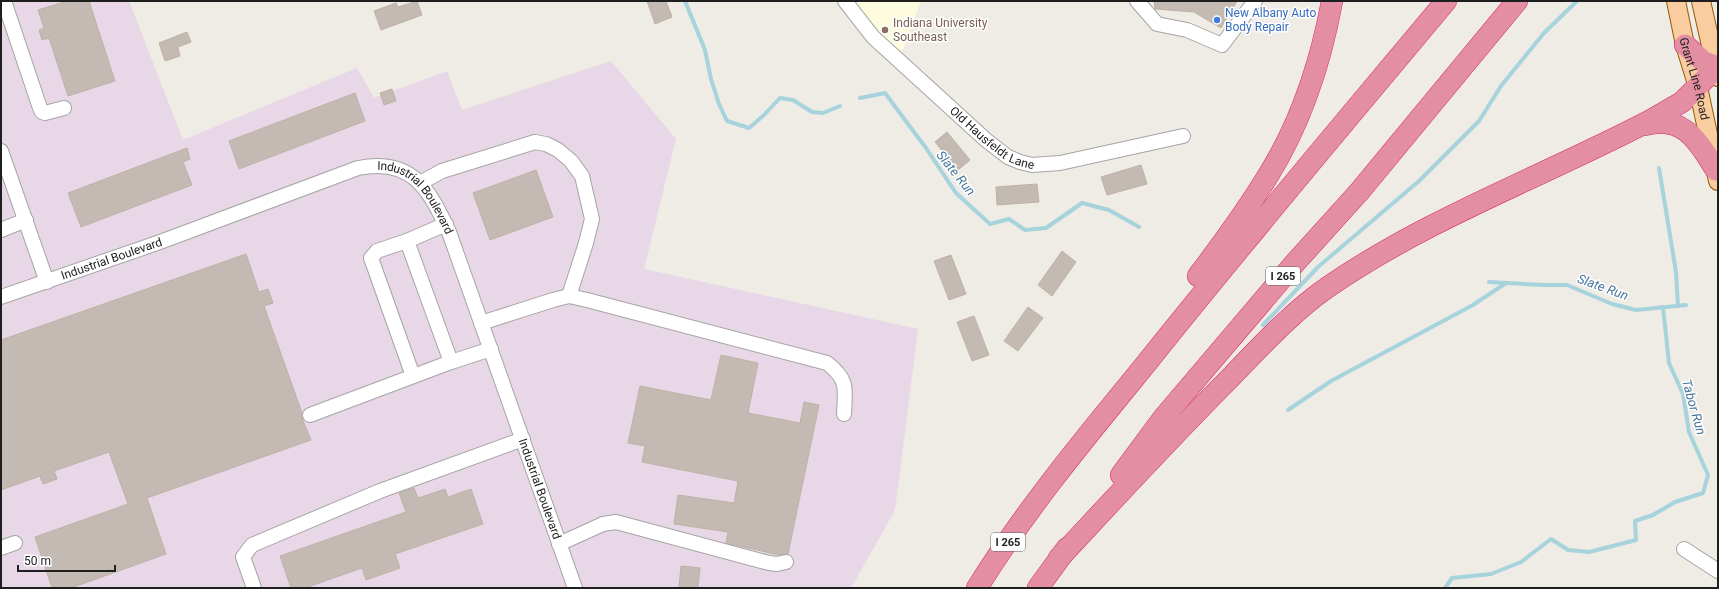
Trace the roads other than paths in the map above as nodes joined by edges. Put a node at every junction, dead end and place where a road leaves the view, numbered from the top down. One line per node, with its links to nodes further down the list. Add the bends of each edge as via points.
1 (4, 1): 13 (street, via 42,112)
2 (845, 1): 15 (street, Old Hausfeldt Lane, via 873,37 986,140 1008,157 1020,162 1032,165 1060,163)
3 (1136, 1): 4 (street, via 1157,24 1187,30 1222,45)
4 (1255, 1)
5 (1332, 1): 32 (highway, via 1319,58 1306,98 1270,173)
6 (1446, 1): 32 (highway, I 265, via 1223,267)
7 (1516, 1): 38 (highway, I 265, via 1359,192 1164,417)
8 (1676, 1): 10 (main road, Grant Line Road)
9 (1701, 1): 11 (main road, Grant Line Road)
10 (1685, 45): 11 (highway); 12 (main road, Grant Line Road)
11 (1717, 71): 12 (highway)
12 (1698, 87): 14 (highway, via 1682,102); 17 (main road, Grant Line Road)
13 (64, 108)
14 (1630, 131): 17 (highway, via 1647,124 1662,122 1683,128 1697,140); 38 (highway, via 1550,168 1388,250 1326,288 1292,316 1219,388)
15 (1183, 136)
16 (1, 151): 19 (street)
17 (1717, 175)
18 (420, 183): 20 (street, Industrial Boulevard, via 426,188); 23 (street, Industrial Boulevard, via 402,170 389,166 358,168); 24 (street, via 442,171 535,142 558,150 571,161 582,176 592,219)
19 (26, 220): 21 (street); 23 (street)
20 (446, 224): 22 (street); 26 (street, Industrial Boulevard)
21 (1, 230)
22 (406, 241): 28 (street); 29 (street, via 377,251 371,258)
23 (47, 282): 25 (street, Industrial Boulevard)
24 (569, 296): 26 (street); 30 (street, via 827,363 836,370 845,384)
25 (1, 297)
26 (482, 323): 27 (street, Industrial Boulevard)
27 (491, 349): 28 (street); 33 (street, Industrial Boulevard)
28 (451, 362): 29 (street)
29 (413, 376): 31 (street)
30 (844, 414)
31 (310, 415)
32 (1098, 423): 41 (highway, I 265, via 1037,500)
33 (523, 439): 35 (street, Industrial Boulevard); 42 (street, via 380,491 252,545 243,557)
34 (15, 543): 36 (street)
35 (560, 544): 39 (street, via 603,524 616,522 769,563); 43 (street, Industrial Boulevard)
36 (1, 548)
37 (1684, 549): 40 (street)
38 (1059, 558): 44 (highway, I 265)
39 (786, 562)
40 (1718, 571)
41 (978, 586)
42 (254, 588)
43 (575, 588)
44 (1038, 588)

